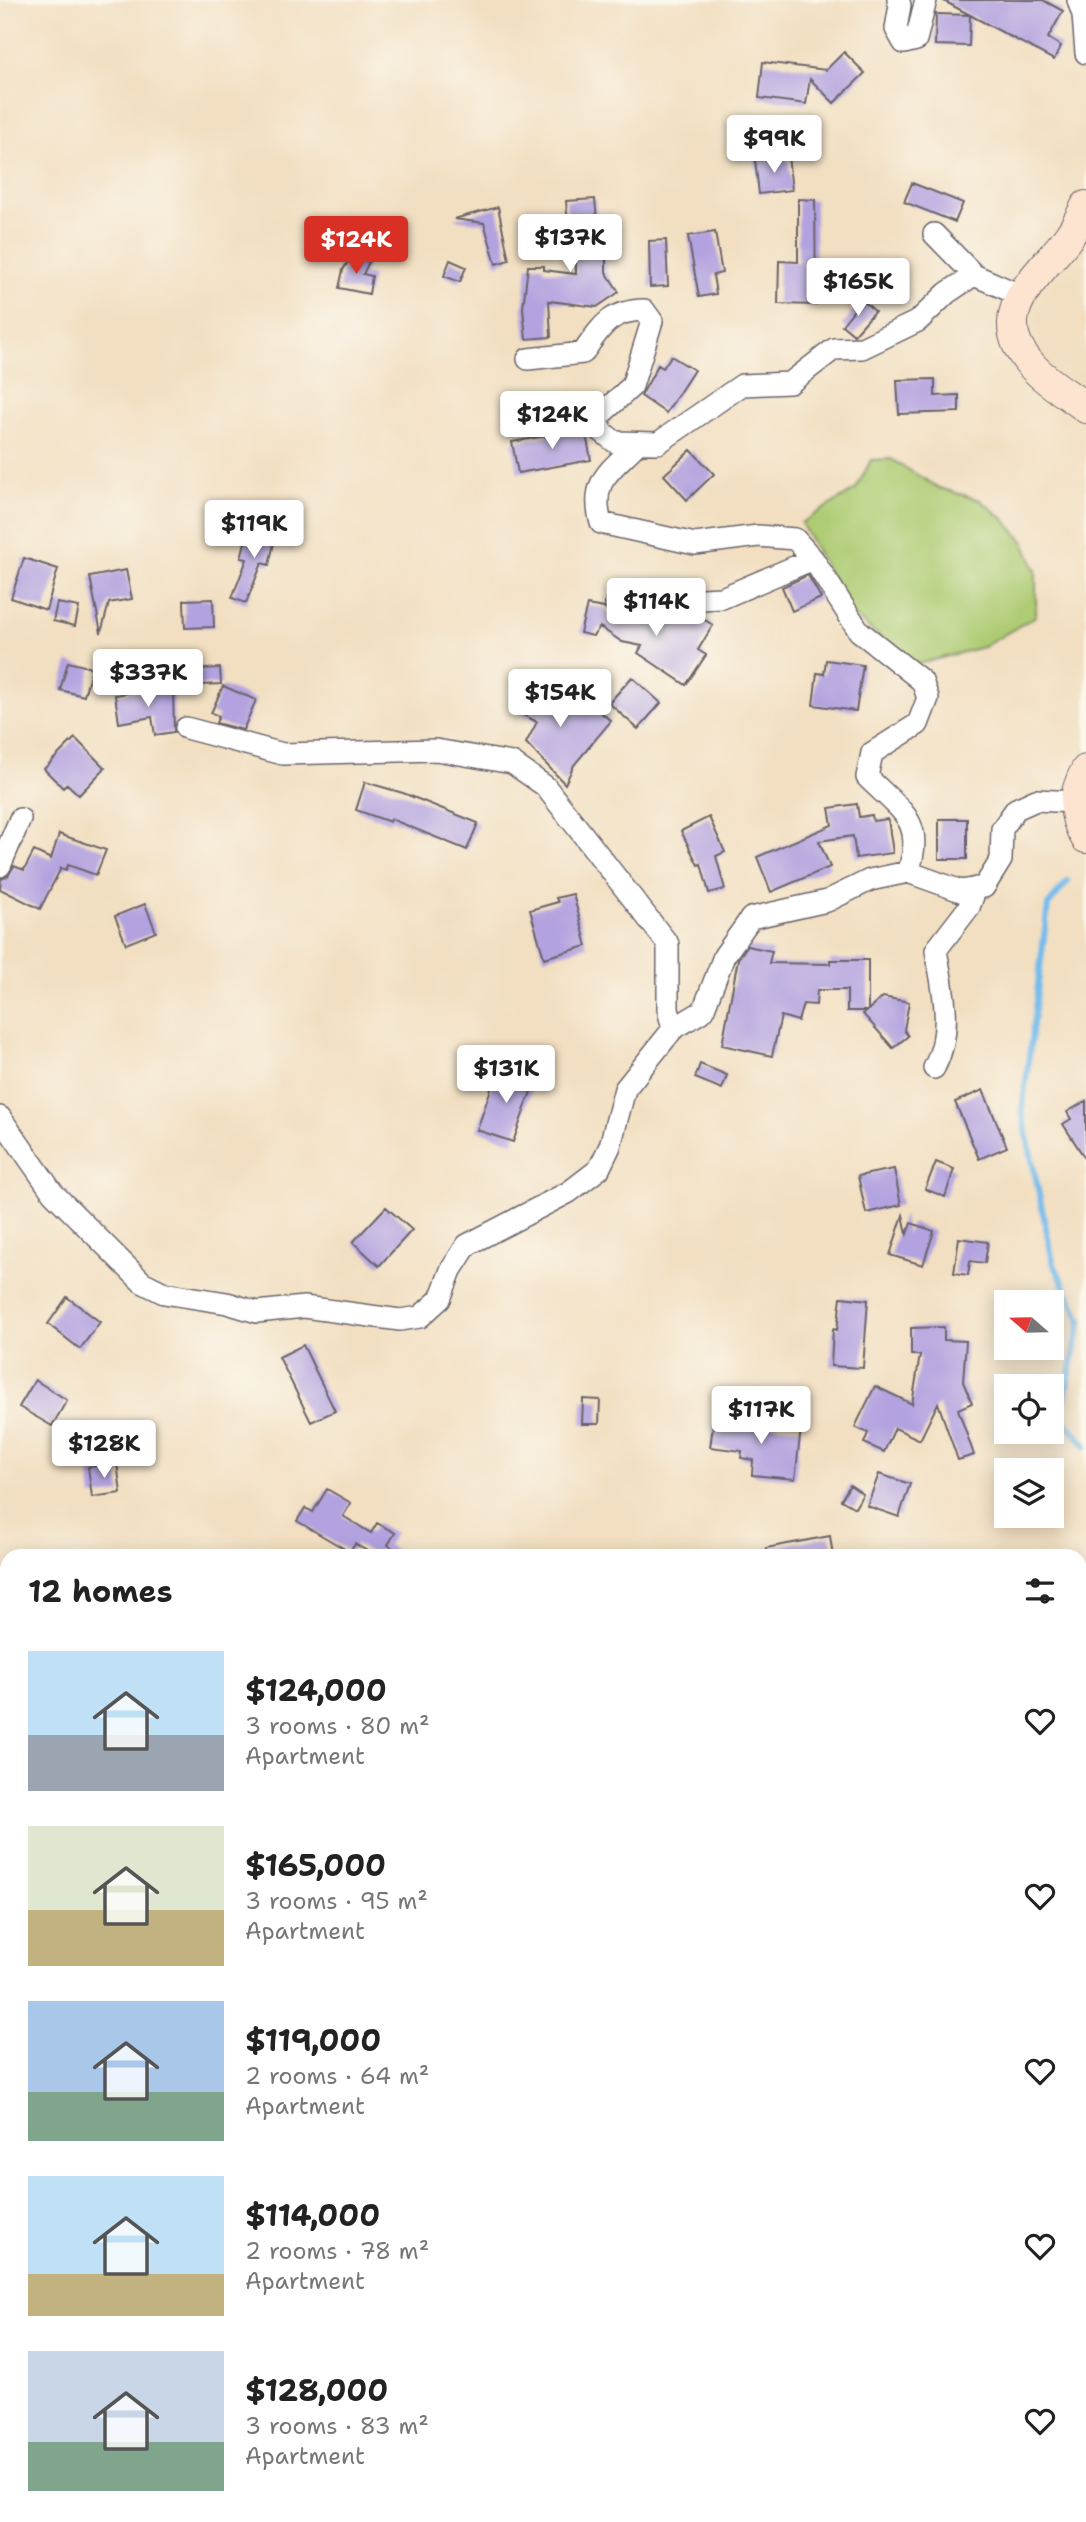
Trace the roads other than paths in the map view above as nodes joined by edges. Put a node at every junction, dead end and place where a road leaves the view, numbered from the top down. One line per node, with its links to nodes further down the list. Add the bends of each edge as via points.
1 (898, 0): 2 (street, via 896,29 904,43 916,40)
2 (926, 0)
3 (1078, 0): 4 (street)
4 (1086, 53)
5 (1086, 206): 8 (main road, via 1070,235)
6 (934, 234): 7 (street)
7 (974, 275): 8 (street); 11 (street, via 918,321 862,348 834,349 790,383 742,385 658,443)
8 (1021, 296): 10 (main road, via 1014,328 1021,351 1034,369)
9 (528, 359): 11 (street, via 583,353 606,320 644,310 652,321 632,386 599,416 600,430 615,442)
10 (1086, 408)
11 (638, 443): 12 (street, via 599,484 596,503 601,523 695,544 758,536 795,539)
12 (813, 559): 13 (street, via 722,598); 20 (street, via 859,631 922,681 928,698 918,724 872,753 867,777 910,819 916,848)
13 (617, 603)
14 (186, 728): 22 (street, via 283,754 436,750 512,763 545,786 668,944 668,1009)
15 (1086, 770): 16 (main road)
16 (1074, 802): 18 (main road); 21 (street, via 1035,800 1016,809 1002,828 1001,860 984,887)
17 (20, 819): 19 (street)
18 (1086, 838)
19 (0, 866)
20 (908, 872): 21 (street, via 961,891); 22 (street, via 870,880 827,901 751,918 724,956 703,1011)
21 (976, 888): 23 (street, via 969,907 936,950 947,1015)
22 (673, 1029): 24 (street, via 625,1089 599,1169 569,1192 467,1245 440,1299 420,1317 400,1320 303,1307 257,1312 164,1293 142,1282 53,1193)
23 (934, 1068)
24 (0, 1117)

